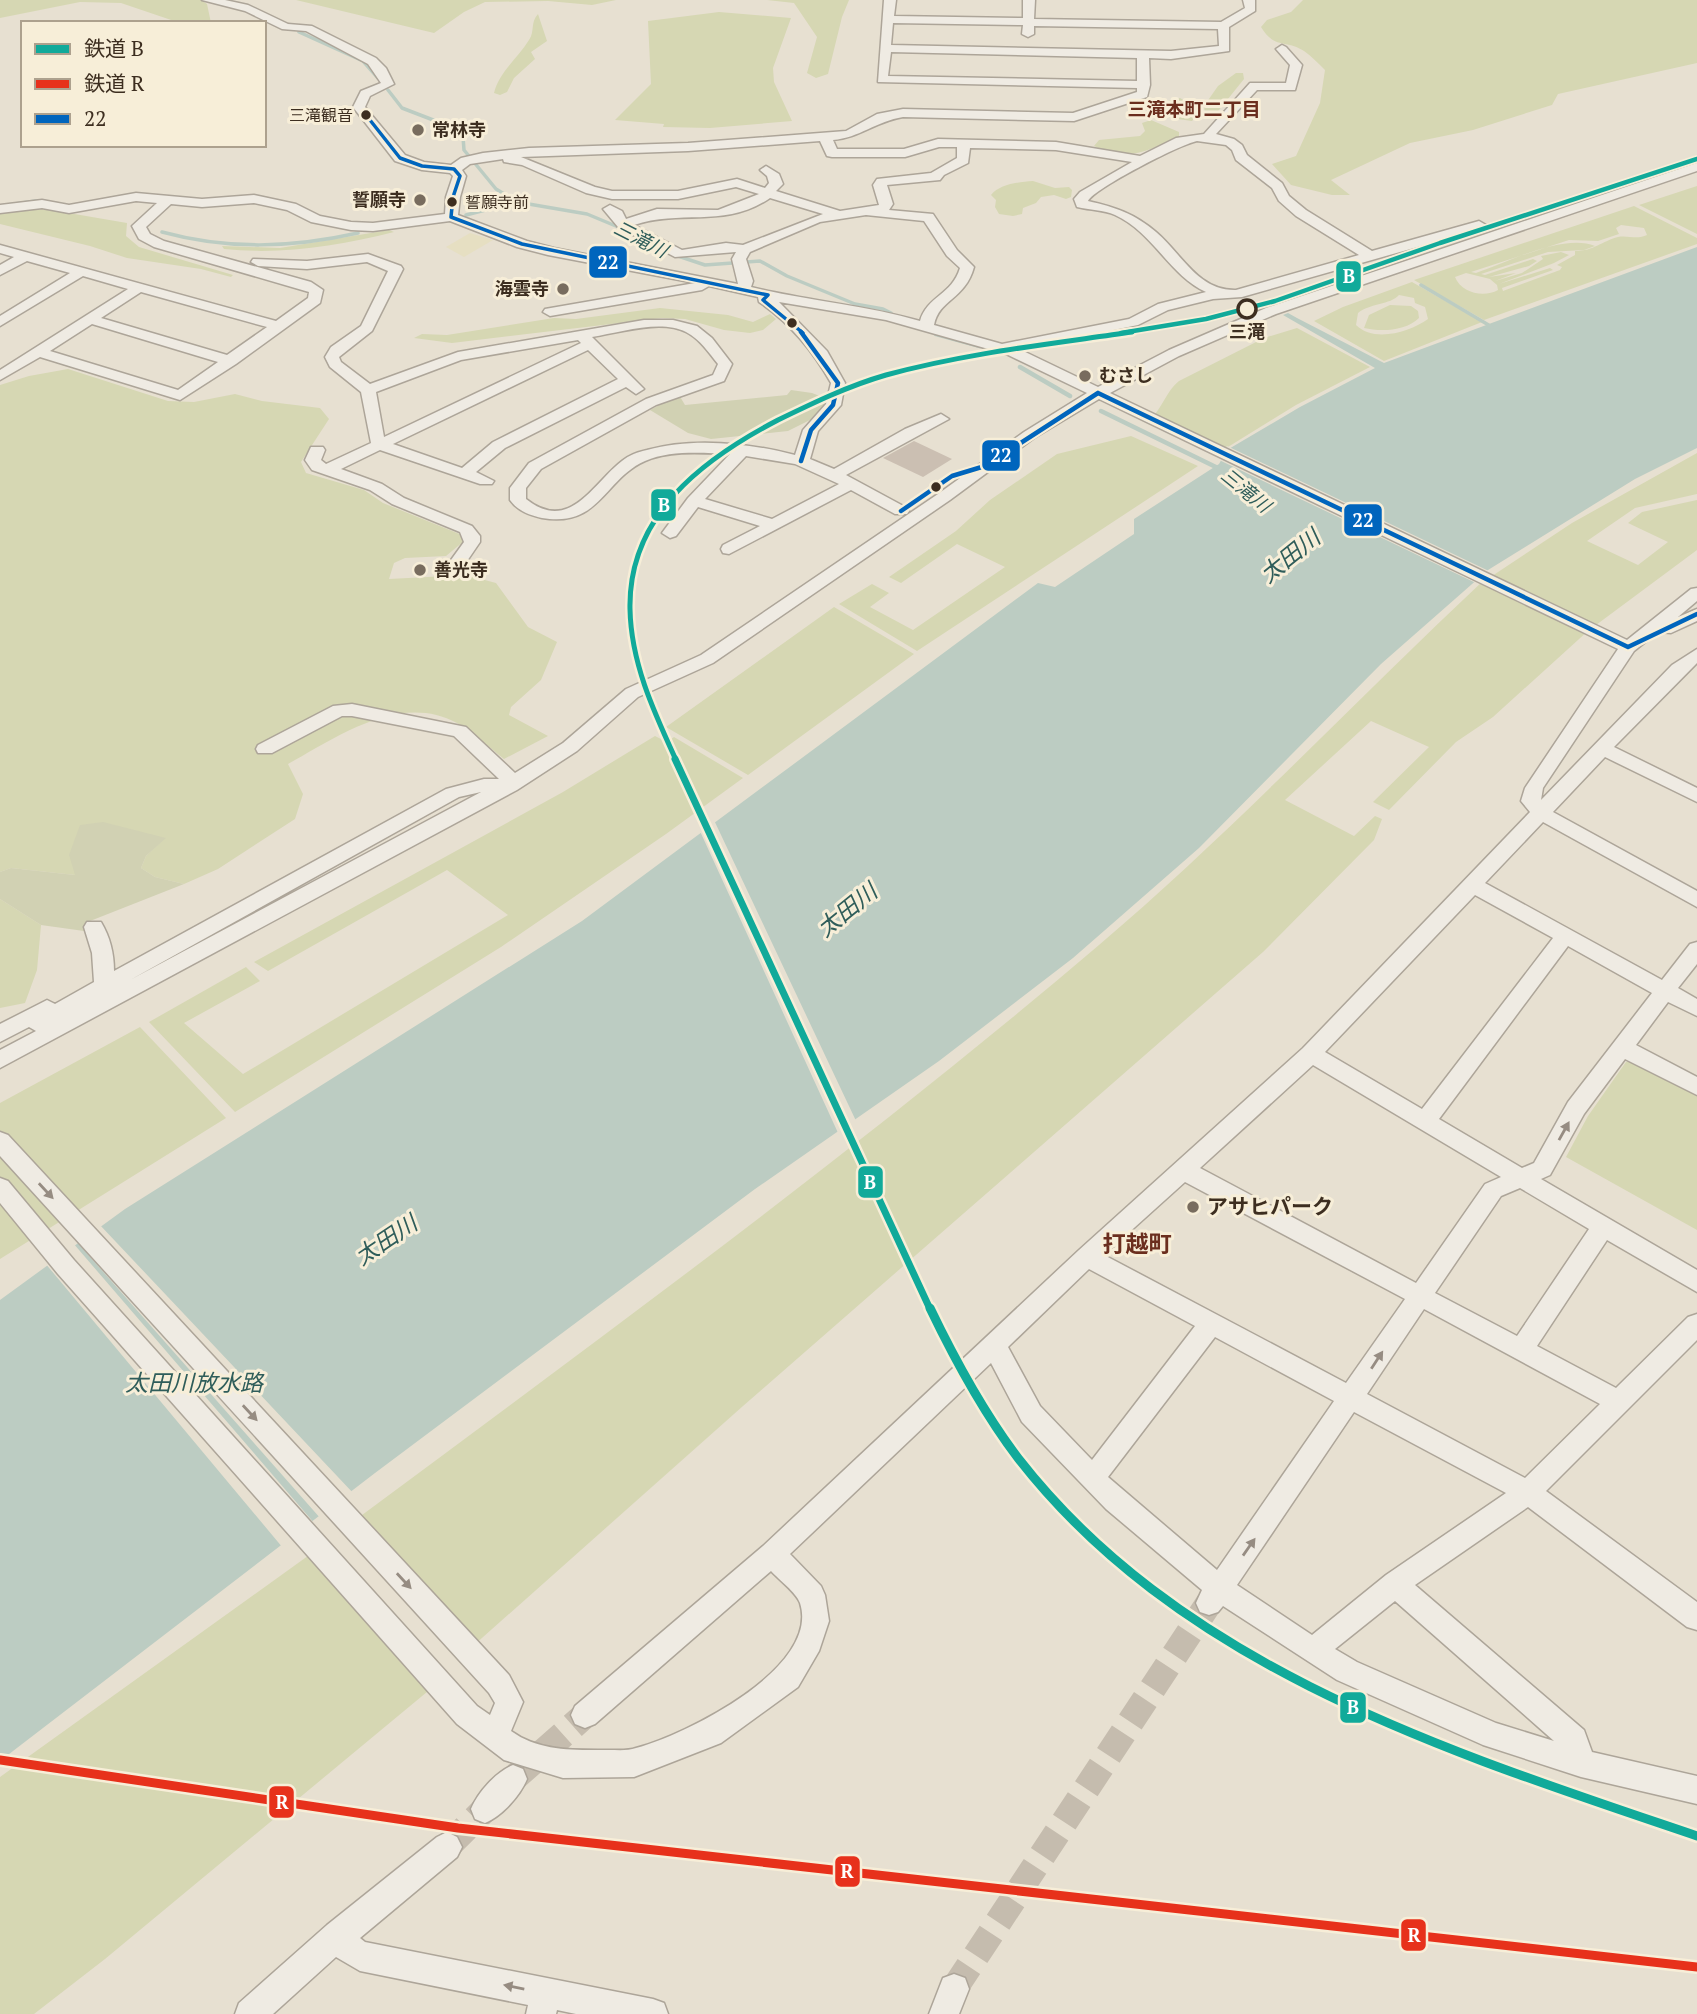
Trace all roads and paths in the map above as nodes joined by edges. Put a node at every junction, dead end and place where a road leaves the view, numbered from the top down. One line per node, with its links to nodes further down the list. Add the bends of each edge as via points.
1 (208, 0): 24 (street, via 248,8 286,27 308,29 372,61 388,84 365,94 359,107 400,158)
2 (890, 0): 5 (street)
3 (1029, 0): 6 (street)
4 (1249, 0): 7 (street, via 1251,9)
5 (887, 19): 6 (street); 8 (street)
6 (1028, 22): 7 (street); 10 (street)
7 (1223, 26): 11 (street, via 1225,48)
8 (885, 48): 10 (street); 12 (street, via 882,79)
9 (1282, 49): 18 (street, via 1296,65 1291,87 1254,86)
10 (1028, 52): 11 (street); 12 (street)
11 (1143, 54): 13 (street)
12 (1026, 82): 13 (street); 14 (street)
13 (1144, 85): 16 (street, via 1143,94 1074,117)
14 (1017, 93)
15 (1009, 103): 16 (street)
16 (1000, 114): 17 (street, via 890,114 849,135)
17 (825, 137): 19 (street, via 832,153 905,153 938,144); 24 (street, via 528,152 466,161)
18 (1208, 137): 21 (street, via 1180,141); 36 (street, via 1230,142 1301,213)
19 (964, 144): 21 (street, via 1056,146); 29 (street, via 963,160 935,177 882,182 886,204)
20 (1697, 153): 36 (street)
21 (1142, 160): 42 (street, via 1084,194 1082,204 1119,212 1152,235 1195,282)
22 (1697, 167): 57 (street, via 1271,311 1174,353)
23 (766, 170): 25 (street, via 776,184)
24 (457, 172): 25 (street, via 480,162 513,159 612,195 678,195 737,183); 31 (street)
25 (765, 194): 30 (street); 32 (street, via 720,214 657,213)
26 (167, 200): 27 (street, via 136,197 69,209 42,204); 31 (street, via 265,200 335,224 373,227); 37 (street, via 144,220 139,232 159,244)
27 (0, 209)
28 (610, 209): 32 (street)
29 (864, 212): 30 (street); 49 (street, via 928,217 967,267 958,290 928,313)
30 (836, 214): 34 (street, via 794,226)
31 (451, 218): 41 (street, via 522,244)
32 (624, 224): 34 (street, via 680,254)
33 (0, 249): 35 (street)
34 (744, 249): 41 (street, via 739,259 746,281)
35 (25, 256): 38 (street); 39 (street)
36 (1372, 257): 42 (street, via 1237,294)
37 (230, 264): 48 (street, via 316,290 315,299); 56 (street, via 307,265 358,257 396,269 367,328 332,357)
38 (0, 271)
39 (82, 271): 40 (street); 46 (street)
40 (141, 288): 45 (street); 48 (street)
41 (743, 289): 43 (street)
42 (1219, 293): 51 (street, via 1163,307 1133,323)
43 (765, 298): 44 (street, via 690,286); 49 (street, via 887,316); 63 (street, via 822,354 838,383 833,405 811,429)
44 (550, 312)
45 (90, 319): 52 (street); 53 (street)
46 (0, 322)
47 (1218, 324): 57 (street, via 1112,376)
48 (278, 327): 53 (street)
49 (926, 327): 51 (street)
50 (585, 340): 55 (street); 56 (street, via 458,356); 58 (street, via 665,323 695,328 703,334 725,364 723,372 710,383); 60 (street)
51 (1003, 348): 57 (street)
52 (39, 352): 53 (street, via 180,395); 54 (street)
53 (230, 361)
54 (0, 376)
55 (628, 380): 58 (street); 66 (street, via 499,445)
56 (368, 390): 60 (street)
57 (1105, 396): 64 (street); 79 (street)
58 (650, 402): 62 (street, via 535,466 518,488 518,500 541,513 569,514 589,505 628,464 644,456 685,448)
59 (941, 419): 67 (street)
60 (380, 445): 65 (street); 66 (street)
61 (317, 450): 65 (street, via 313,460)
62 (741, 452): 63 (street); 70 (street)
63 (801, 461): 67 (street)
64 (985, 466): 71 (street, via 973,466); 75 (street)
65 (329, 470): 76 (street, via 466,529 472,542)
66 (465, 473): 68 (street)
67 (833, 476): 69 (street)
68 (486, 481)
69 (850, 484): 71 (street); 72 (street)
70 (694, 501): 72 (street); 73 (street)
71 (901, 511): 75 (street)
72 (774, 525): 74 (street)
73 (670, 533)
74 (729, 549)
75 (848, 556): 83 (street, via 707,659 632,693 570,747)
76 (459, 560)
77 (1697, 593): 79 (street)
78 (1697, 614): 79 (street)
79 (1622, 644): 85 (street, via 1534,788 1531,801)
80 (1697, 654): 82 (street)
81 (265, 749): 83 (street, via 339,710 352,710 460,731 506,773)
82 (1604, 749): 84 (street); 85 (street)
83 (510, 786): 89 (street, via 484,785 453,793); 99 (street)
84 (1697, 796)
85 (1541, 813): 86 (street); 87 (street)
86 (1471, 884): 90 (street); 98 (street)
87 (1697, 900)
88 (94, 928): 92 (street, via 102,943)
89 (203, 929): 92 (street); 96 (street)
90 (1565, 936): 93 (street); 101 (street)
91 (1697, 949): 93 (street)
92 (103, 979): 95 (street)
93 (1665, 990): 94 (street); 97 (street)
94 (1697, 1008)
95 (0, 1034)
96 (0, 1046)
97 (1623, 1048): 100 (street); 104 (street, one-way to 97, via 1542,1169 1576,1108)
98 (1311, 1054): 101 (street); 103 (street)
99 (0, 1060)
100 (1697, 1087)
101 (1425, 1122): 104 (street)
102 (0, 1141): 124 (street, one-way to 124, via 499,1684 509,1702)
103 (1183, 1170): 107 (street); 109 (street)
104 (1519, 1178): 106 (street); 109 (street, via 1493,1190)
105 (0, 1187): 124 (street, via 66,1267 467,1715)
106 (1603, 1227): 108 (street); 113 (street)
107 (1087, 1257): 110 (street); 112 (street)
108 (1697, 1282)
109 (1419, 1296): 113 (street); 114 (street, one-way to 109)
110 (1212, 1323): 114 (street); 116 (street)
111 (1697, 1324): 115 (street)
112 (994, 1344): 116 (street, via 1031,1414); 118 (street)
113 (1522, 1349): 115 (street)
114 (1352, 1397): 117 (street); 120 (street, one-way to 114)
115 (1619, 1402): 117 (street)
116 (1094, 1476): 120 (street)
117 (1528, 1492): 119 (street); 121 (street)
118 (772, 1554): 123 (street); 124 (street, via 812,1595 816,1621 788,1678 711,1733 634,1763 564,1764 514,1751)
119 (1395, 1584): 122 (street); 125 (street, via 1574,1740)
120 (1214, 1596): 122 (street)
121 (1697, 1618)
122 (1313, 1651): 125 (street, via 1347,1671 1493,1735)
123 (585, 1715)
124 (495, 1737)
125 (1581, 1763): 127 (street)
126 (513, 1779): 128 (street)
127 (1697, 1790)
128 (485, 1809)
129 (447, 1847): 130 (street)
130 (338, 1937): 131 (street, one-way to 130, via 360,1956); 132 (street)
131 (543, 2004): 133 (street)
132 (250, 2014)
133 (653, 2014)

